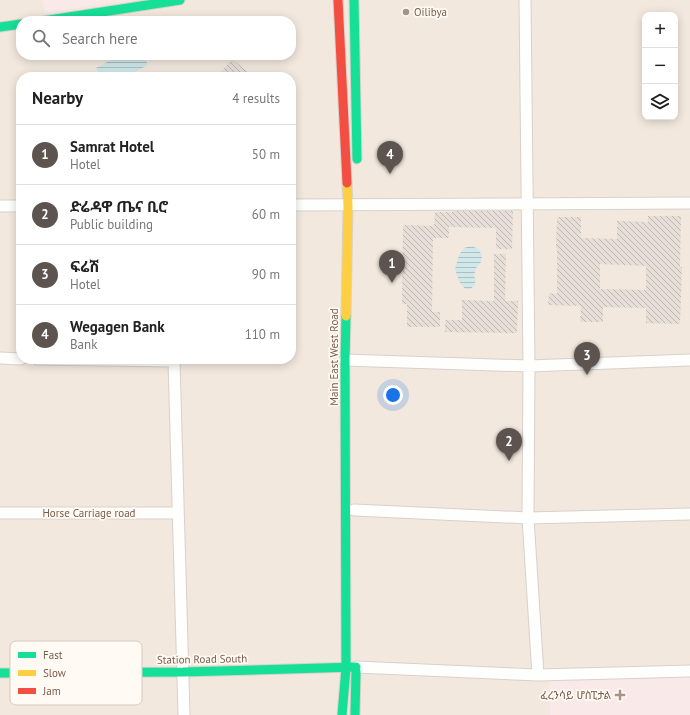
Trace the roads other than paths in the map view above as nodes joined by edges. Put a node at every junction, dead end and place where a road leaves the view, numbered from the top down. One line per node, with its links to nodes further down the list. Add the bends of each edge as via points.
1 (180, 0): 5 (main road)
2 (338, 0): 12 (main road, Main East West Road)
3 (354, 0): 8 (main road)
4 (525, 0): 10 (street)
5 (75, 16)
6 (16, 25): 7 (main road)
7 (0, 28)
8 (357, 165)
9 (690, 203): 10 (street)
10 (527, 204): 12 (street); 20 (street)
11 (296, 205): 12 (street)
12 (355, 205): 17 (main road, Main East West Road)
13 (0, 206): 14 (street)
14 (16, 206)
15 (0, 358): 16 (street)
16 (16, 359)
17 (353, 360): 20 (street); 28 (main road, Main East West Road)
18 (690, 360): 20 (street)
19 (174, 364): 24 (street)
20 (529, 366): 26 (street)
21 (354, 486): 22 (main road)
22 (354, 510): 26 (street); 27 (main road)
23 (0, 513): 24 (street, Horse Carriage road)
24 (178, 513): 31 (street)
25 (690, 514): 26 (street)
26 (528, 518): 34 (street)
27 (354, 541)
28 (352, 665): 31 (main road, Station Road South); 34 (street); 36 (main road, Main East West Road); 37 (main road, Main East West Road)
29 (690, 671): 34 (street)
30 (142, 672): 31 (main road, Station Road South)
31 (183, 672): 35 (street)
32 (0, 673): 33 (main road, Station Road South)
33 (10, 673)
34 (538, 674)
35 (184, 715)
36 (342, 715)
37 (355, 715)

